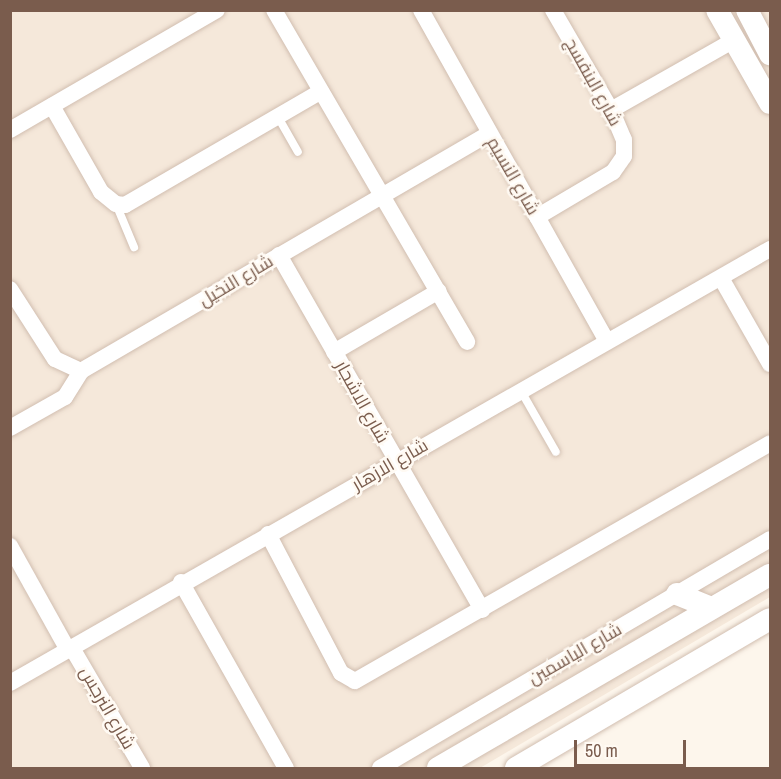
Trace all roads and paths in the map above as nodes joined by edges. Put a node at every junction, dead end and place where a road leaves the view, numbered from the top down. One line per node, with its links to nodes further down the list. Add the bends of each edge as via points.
1 (217, 10): 11 (street)
2 (274, 10): 9 (street)
3 (421, 10): 15 (street, شارع النسيم)
4 (553, 10): 12 (street, شارع البنفسج)
5 (717, 10): 7 (street)
6 (747, 10): 8 (street)
7 (734, 40): 10 (street); 12 (street)
8 (771, 54)
9 (320, 92): 13 (street); 17 (street)
10 (771, 103)
11 (52, 106): 14 (street); 18 (street, via 101,192)
12 (611, 111): 19 (street, شارع البنفسج, via 624,140 620,165)
13 (278, 117): 16 (lane); 18 (street, via 135,202)
14 (12, 127)
15 (489, 134): 17 (street, شارع النخيل); 19 (street, شارع النسيم)
16 (298, 152)
17 (382, 195): 22 (street, شارع النخيل); 25 (street)
18 (116, 204): 20 (lane)
19 (537, 217): 26 (street, شارع النسيم)
20 (134, 247)
21 (771, 249): 23 (street, شارع الازهار)
22 (279, 255): 28 (street, شارع الاشجار); 30 (street, شارع النخيل)
23 (721, 278): 26 (street, شارع الازهار); 29 (street)
24 (10, 288): 30 (street, via 55,359)
25 (439, 291): 27 (street); 28 (street)
26 (606, 340): 31 (street, شارع الازهار)
27 (467, 342)
28 (334, 352): 35 (street, شارع الاشجار)
29 (771, 364)
30 (81, 371): 32 (street, via 65,397)
31 (521, 390): 34 (lane); 35 (street, شارع الازهار)
32 (10, 428)
33 (771, 443): 43 (street)
34 (556, 452)
35 (395, 462): 36 (street, شارع الازهار); 43 (street, شارع الاشجار)
36 (268, 534): 40 (street, شارع الازهار); 43 (street, via 341,673 354,681)
37 (771, 539): 41 (street, شارع الياسمين)
38 (10, 546): 45 (street, شارع النرجس)
39 (771, 575): 42 (street)
40 (181, 582): 45 (street, شارع الازهار); 48 (street)
41 (677, 594): 42 (street); 49 (street, شارع الياسمين)
42 (711, 608): 50 (street)
43 (482, 610)
44 (771, 619): 51 (street)
45 (70, 649): 46 (street, شارع الازهار); 47 (street, شارع النرجس)
46 (10, 682)
47 (142, 768)
48 (286, 768)
49 (380, 768)
50 (438, 768)
51 (516, 768)

